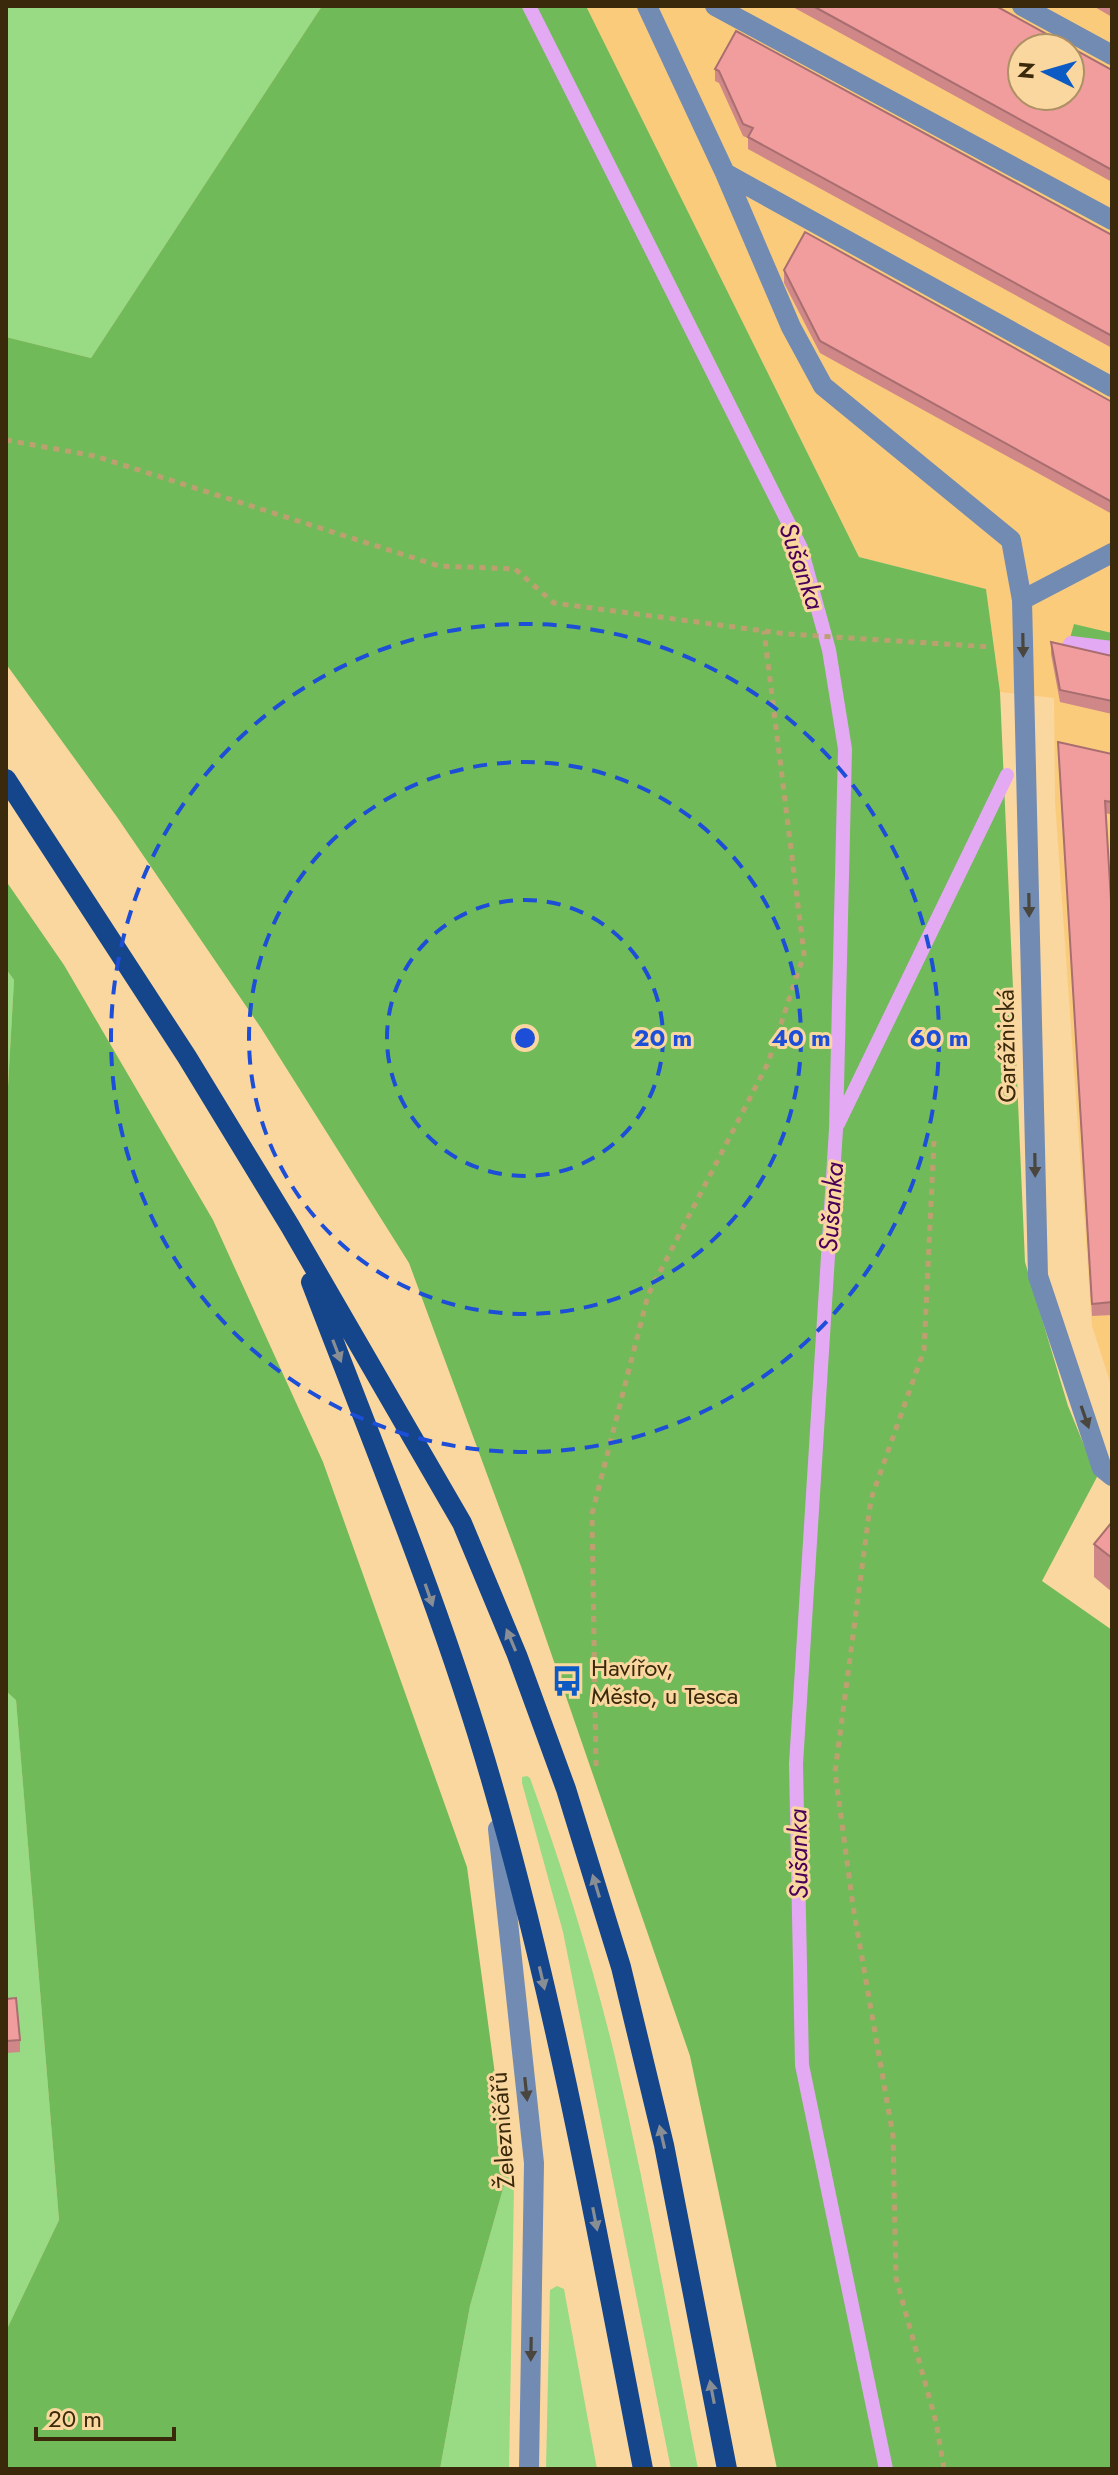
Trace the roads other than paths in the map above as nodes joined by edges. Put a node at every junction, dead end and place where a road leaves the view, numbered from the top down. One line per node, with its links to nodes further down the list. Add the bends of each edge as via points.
1 (647, 6): 5 (street)
2 (715, 6): 6 (street)
3 (1022, 6): 4 (street)
4 (1112, 55)
5 (725, 173): 7 (street); 9 (street, Garážnická, via 791,327 823,386 1011,540)
6 (1112, 220)
7 (1112, 387)
8 (1112, 553): 9 (street)
9 (1022, 600): 12 (street, Garážnická, one-way to 12, via 1038,1276 1102,1468)
10 (6, 779): 11 (main road)
11 (290, 1226): 13 (main road, one-way to 13, via 417,1561); 16 (main road, one-way to 11, via 664,2145 621,1967 566,1789 462,1523)
12 (1112, 1476)
13 (494, 1789): 14 (street, Železničářů, one-way to 14, via 534,2163); 15 (main road, one-way to 15, via 580,2143)
14 (529, 2469)
15 (643, 2469)
16 (727, 2469)

